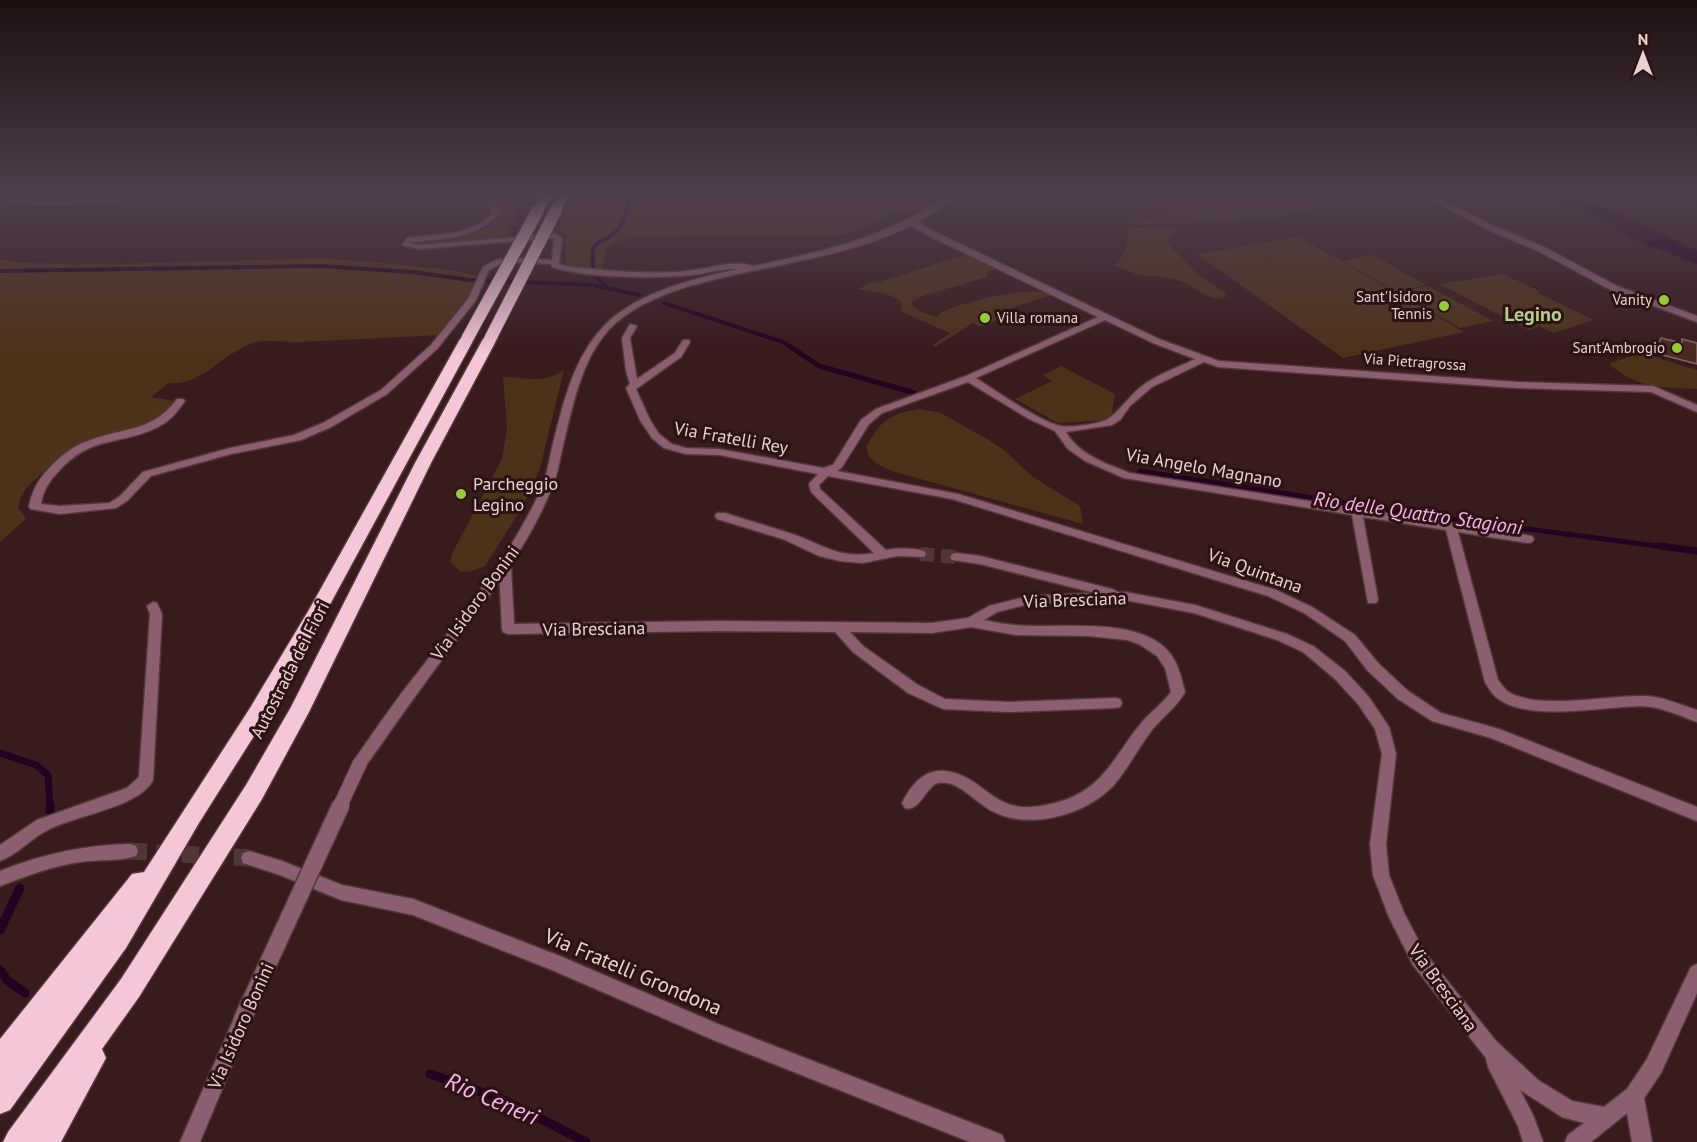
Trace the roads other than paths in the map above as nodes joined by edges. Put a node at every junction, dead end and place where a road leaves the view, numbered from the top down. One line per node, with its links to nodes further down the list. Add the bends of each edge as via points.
1 (517, 248): 37 (highway, Autostrada dei Fiori, bridge, via 318,610)
2 (536, 248): 43 (highway, Autostrada dei Fiori, bridge, via 423,463 299,712 254,792)
3 (557, 248): 7 (street)
4 (839, 248): 8 (street, Via Isidoro Bonini)
5 (962, 248): 9 (street, Via Pietragrossa)
6 (1537, 248): 10 (street, via 1634,296)
7 (555, 262): 8 (street, via 560,268 576,271 691,273 727,266); 16 (street, via 516,260 486,269 472,300 434,347 384,392 327,426 297,438 147,474 112,506 60,510 35,507 36,492 65,457 98,440 149,429)
8 (752, 268): 27 (street, Via Isidoro Bonini, via 653,297 604,329 580,364 549,483)
9 (1105, 317): 13 (street, Via Pietragrossa); 14 (street)
10 (1697, 319)
11 (633, 326): 15 (street, Via Fratelli Rey, via 626,338 630,354 627,361)
12 (686, 342): 15 (street, via 678,355)
13 (1202, 359): 17 (street, Via Pietragrossa, via 1218,364 1517,385 1653,390); 18 (street, via 1149,385 1108,423)
14 (969, 378): 18 (street); 19 (street, via 879,411 865,422 837,467)
15 (634, 383): 19 (street, Via Fratelli Rey, via 633,398 653,433 667,446)
16 (180, 401)
17 (1697, 409)
18 (1059, 429): 20 (street, Via Angelo Magnano, via 1074,451 1128,476)
19 (826, 471): 25 (street, via 817,479 815,489); 36 (street, Via Quintana, via 954,496 1272,593 1308,610 1350,638 1403,695 1437,717 1494,733)
20 (1357, 513): 22 (street, Via Angelo Magnano); 29 (street)
21 (721, 516): 25 (street, via 823,553 863,559)
22 (1450, 528): 23 (street, Via Angelo Magnano); 34 (street, via 1492,682 1502,694 1514,700 1561,708 1646,701)
23 (1528, 540)
24 (921, 554): 25 (street)
25 (884, 555)
26 (956, 557): 28 (street)
27 (505, 567): 32 (street, Via Bresciana, via 508,629); 51 (street, Via Isidoro Bonini, bridge, via 360,762)
28 (1125, 596): 31 (street, Via Bresciana, via 1029,600 993,609); 44 (street, Via Bresciana, via 1195,609 1282,637 1308,649 1363,700 1382,727 1389,754 1378,844 1381,875 1419,959)
29 (1372, 600)
30 (153, 606): 39 (street, via 156,614 146,780 132,793 42,825)
31 (971, 622): 32 (street, Via Bresciana, via 932,628); 35 (street, via 1017,630 1113,634 1143,640 1167,660 1178,692 1099,789 1068,805 1036,813 1009,812 945,776 924,783)
32 (839, 628): 33 (street, via 858,649 913,689 943,704)
33 (1115, 704)
34 (1697, 716)
35 (910, 803)
36 (1697, 814)
37 (191, 816): 45 (highway); 47 (highway, Autostrada dei Fiori, via 117,939)
38 (130, 851): 41 (street, via 76,853 36,863)
39 (0, 854)
40 (249, 858): 52 (street, Via Fratelli Grondona, via 341,892 413,907)
41 (0, 879)
42 (1697, 973): 46 (street, via 1654,1066)
43 (130, 987): 49 (highway, Autostrada dei Fiori); 50 (highway)
44 (1489, 1048): 48 (street, Via Bresciana, via 1531,1087 1569,1110); 53 (street, Via Bresciana)
45 (0, 1061)
46 (1634, 1096): 48 (street); 55 (street)
47 (0, 1100)
48 (1608, 1118): 54 (street)
49 (18, 1142)
50 (44, 1142)
51 (190, 1142)
52 (994, 1142)
53 (1533, 1142)
54 (1575, 1142)
55 (1642, 1142)

